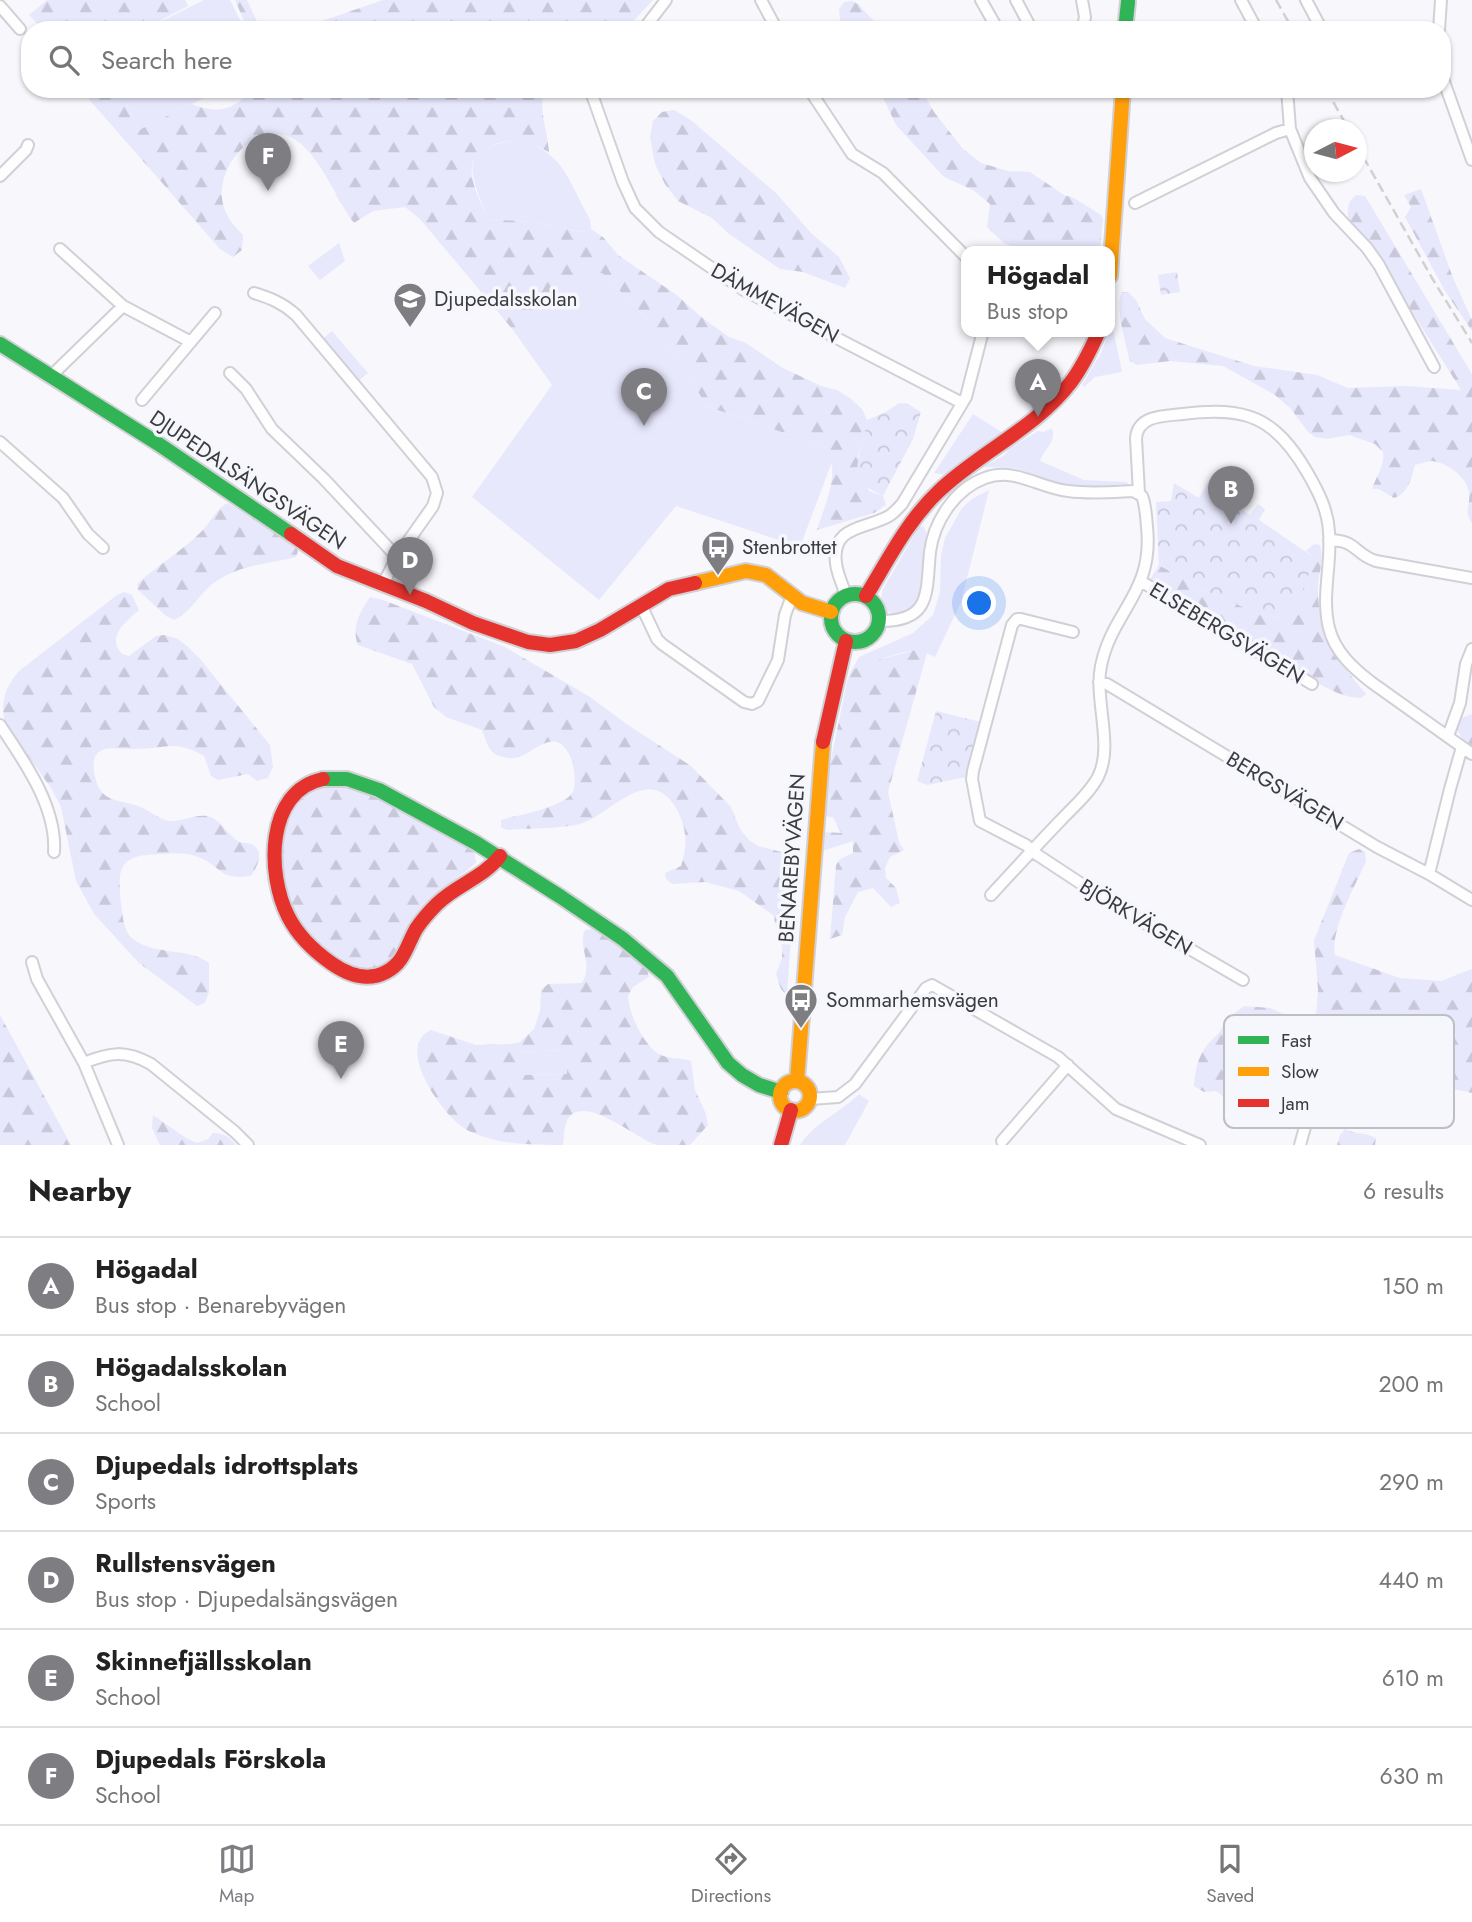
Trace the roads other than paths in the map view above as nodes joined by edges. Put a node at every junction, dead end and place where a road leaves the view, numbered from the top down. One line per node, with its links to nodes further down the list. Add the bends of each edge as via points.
1 (666, 0): 11 (street)
2 (761, 0): 12 (street)
3 (981, 0): 13 (street)
4 (1016, 0): 14 (street)
5 (1082, 0): 15 (street)
6 (1241, 0): 17 (street)
7 (1306, 0): 18 (street)
8 (1441, 0): 19 (street)
9 (1130, 1): 16 (street)
10 (0, 6): 20 (street)
11 (650, 21)
12 (772, 21)
13 (993, 21)
14 (1027, 21)
15 (1084, 21)
16 (1127, 21)
17 (1253, 21)
18 (1317, 21)
19 (1440, 21)
20 (20, 29)
21 (593, 98): 45 (street, DÄMMEVÄGEN, via 635,208 659,232 744,290)
22 (815, 98): 33 (street, via 852,154 883,173)
23 (1122, 98): 31 (street)
24 (1288, 98): 26 (street)
25 (1450, 98): 28 (street)
26 (1290, 129): 30 (street); 41 (street, via 1320,194 1379,265)
27 (28, 145): 29 (street)
28 (1472, 160)
29 (0, 176)
30 (1135, 203)
31 (1112, 246)
32 (60, 249): 35 (street)
33 (961, 252)
34 (254, 293): 50 (street, via 296,315 432,477 437,493 433,506)
35 (123, 306): 39 (street); 43 (street)
36 (215, 313): 39 (street)
37 (981, 337): 45 (street)
38 (1096, 337): 56 (street, via 1076,376 1050,406 925,506)
39 (191, 342): 44 (street)
40 (0, 344): 43 (street, DJUPEDALSÄNGSVÄGEN)
41 (1434, 367)
42 (230, 373): 50 (street, via 272,429)
43 (51, 376): 53 (street, DJUPEDALSÄNGSVÄGEN, via 337,566)
44 (142, 400)
45 (962, 403): 55 (street, via 893,514 844,535 836,563)
46 (0, 442): 49 (street, via 63,498)
47 (1139, 494): 48 (street, via 1136,438 1145,421 1200,412 1245,414 1284,437 1298,456 1319,492); 52 (street, via 1144,501 1149,544); 59 (street, via 1067,491 1001,474 977,482 957,497 941,518 920,608 903,618)
48 (1329, 540): 51 (street, via 1346,541 1368,559); 66 (street, via 1326,599 1329,628 1338,650 1371,682)
49 (103, 548)
50 (397, 557): 53 (street)
51 (1472, 578)
52 (1142, 582): 63 (street, via 1110,638); 64 (street, ELSEBERGSVÄGEN)
53 (383, 584): 57 (street, DJUPEDALSÄNGSVÄGEN, via 473,623 539,645 563,645 588,637)
54 (792, 596): 57 (street, DJUPEDALSÄNGSVÄGEN, via 766,575 746,571 669,589); 57 (street, via 778,660 758,701 751,704 662,644); 58 (street, DJUPEDALSÄNGSVÄGEN)
55 (846, 596): 56 (street); 58 (street)
56 (866, 596): 59 (street, via 877,607)
57 (641, 605)
58 (831, 612): 61 (street, via 833,629)
59 (879, 621): 61 (street, via 870,638)
60 (1073, 632): 68 (street, BJÖRKVÄGEN, via 1021,619 1012,625 973,771 980,821)
61 (846, 641): 78 (street, BENAREBYVÄGEN, via 820,756)
62 (1472, 649): 66 (street)
63 (1099, 682): 68 (street, via 1102,767 1086,794); 71 (street, BERGSVÄGEN)
64 (1312, 684)
65 (0, 725): 69 (street, via 38,786 53,833)
66 (1448, 736): 67 (street)
67 (1467, 751): 71 (street, via 1450,789)
68 (1032, 850): 72 (street); 75 (street, BJÖRKVÄGEN, via 1109,902)
69 (54, 852)
70 (500, 856): 70 (street, via 377,790 332,779 303,788 288,800 280,819 275,857 286,915 304,942 346,973 367,977 395,967 431,910 486,872); 79 (street, via 642,954 671,981 728,1065 755,1084)
71 (1429, 874): 73 (street, BERGSVÄGEN)
72 (991, 895)
73 (1472, 900)
74 (32, 962): 76 (street)
75 (1243, 980)
76 (84, 1063): 84 (street); 85 (street, via 118,1053 138,1057)
77 (1069, 1065): 80 (street, via 930,985 855,1084 838,1097); 83 (street); 87 (street, via 1116,1109)
78 (797, 1081): 79 (street, via 787,1084); 80 (street, via 807,1087)
79 (781, 1093): 81 (street, via 781,1101)
80 (810, 1098): 81 (street, via 805,1108)
81 (790, 1110): 86 (street)
82 (1305, 1128): 88 (street)
83 (1002, 1141)
84 (118, 1145)
85 (248, 1145)
86 (781, 1145)
87 (1200, 1145)
88 (1300, 1145)

